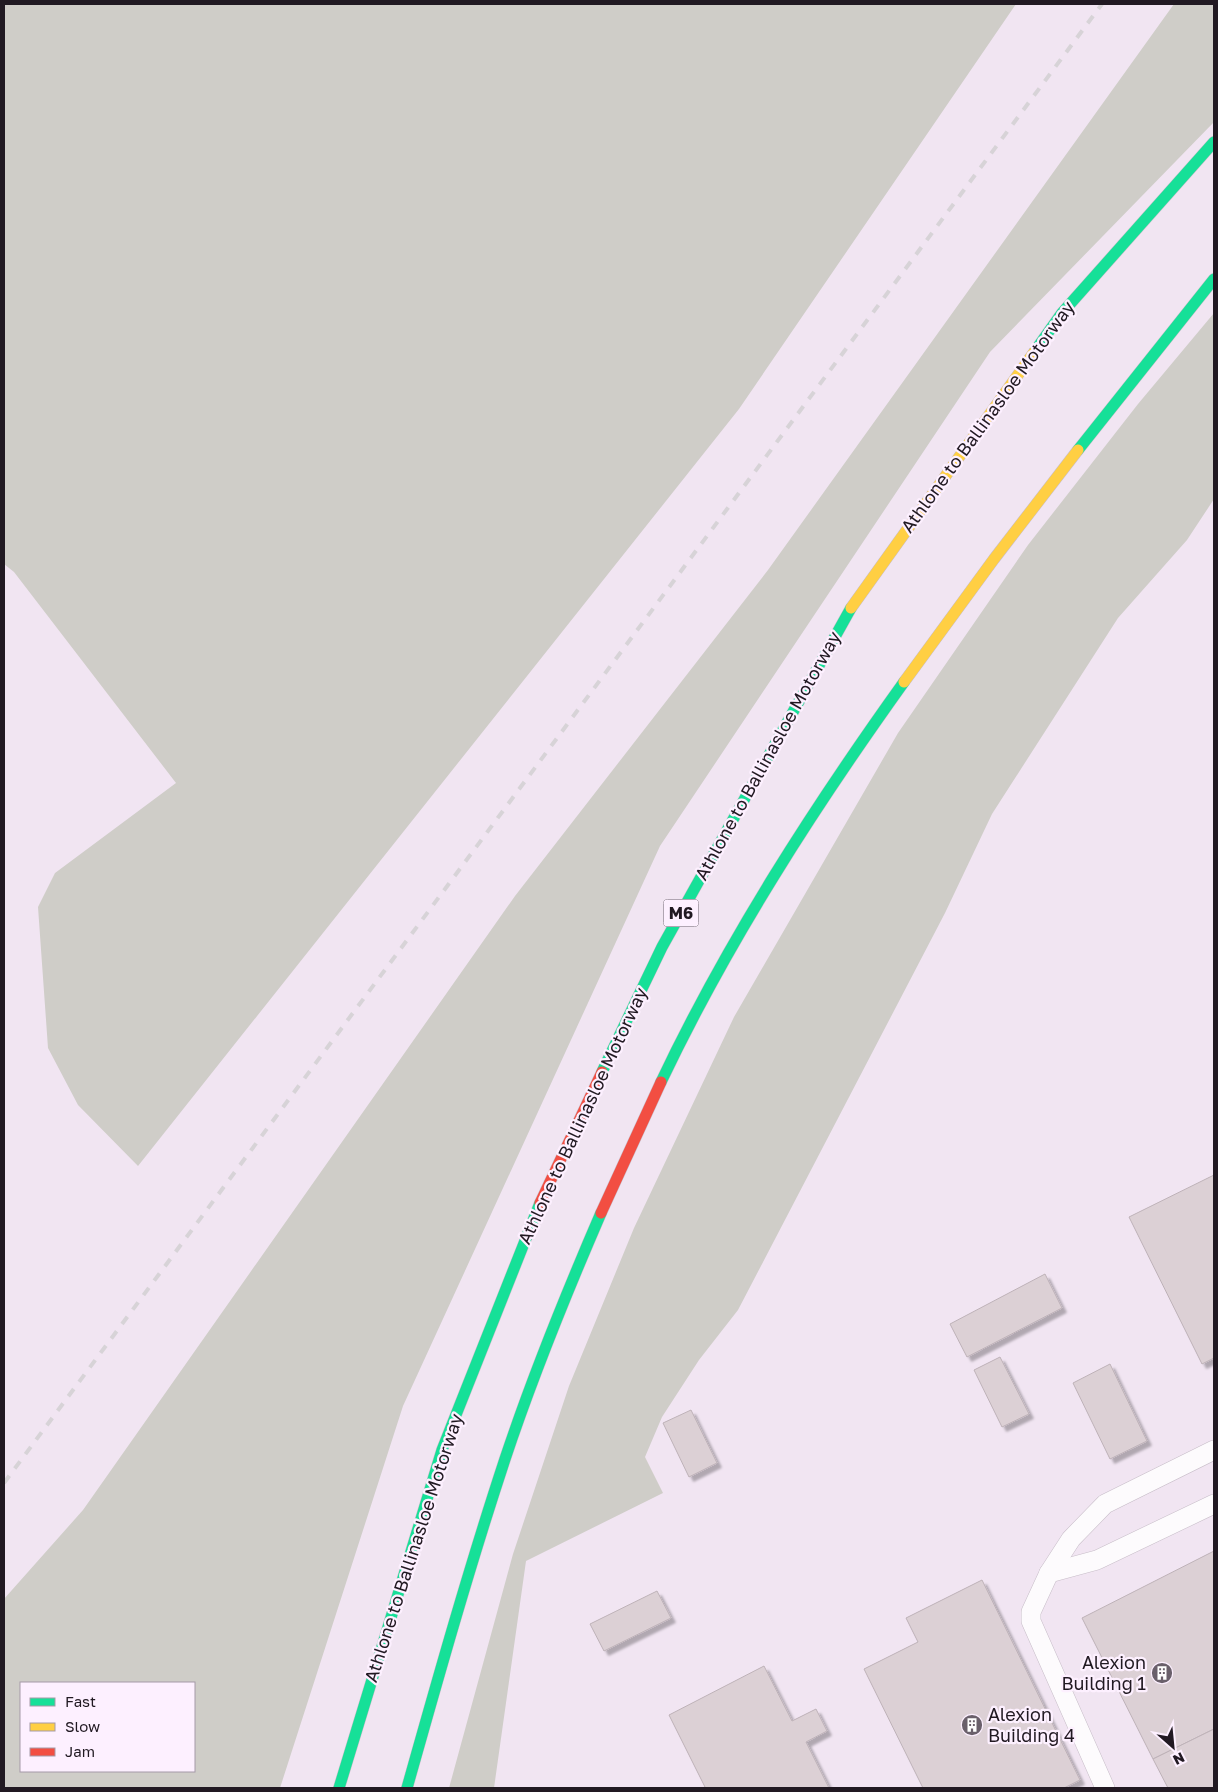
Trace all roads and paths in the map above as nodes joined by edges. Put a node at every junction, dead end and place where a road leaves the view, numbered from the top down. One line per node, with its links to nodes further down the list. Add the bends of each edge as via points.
1 (1214, 142): 6 (highway, Athlone to Ballinasloe Motorway / M6, via 1062,313 856,599 662,947 548,1184 442,1450)
2 (1214, 279): 7 (highway, via 1090,432 940,631 832,785 719,967 624,1159 544,1351 472,1560)
3 (1214, 1450): 5 (lane, via 1105,1504 1071,1539)
4 (1214, 1504): 5 (lane, via 1097,1560)
5 (1049, 1573): 8 (lane, via 1031,1612 1032,1621)
6 (339, 1788)
7 (407, 1788)
8 (1105, 1788)

